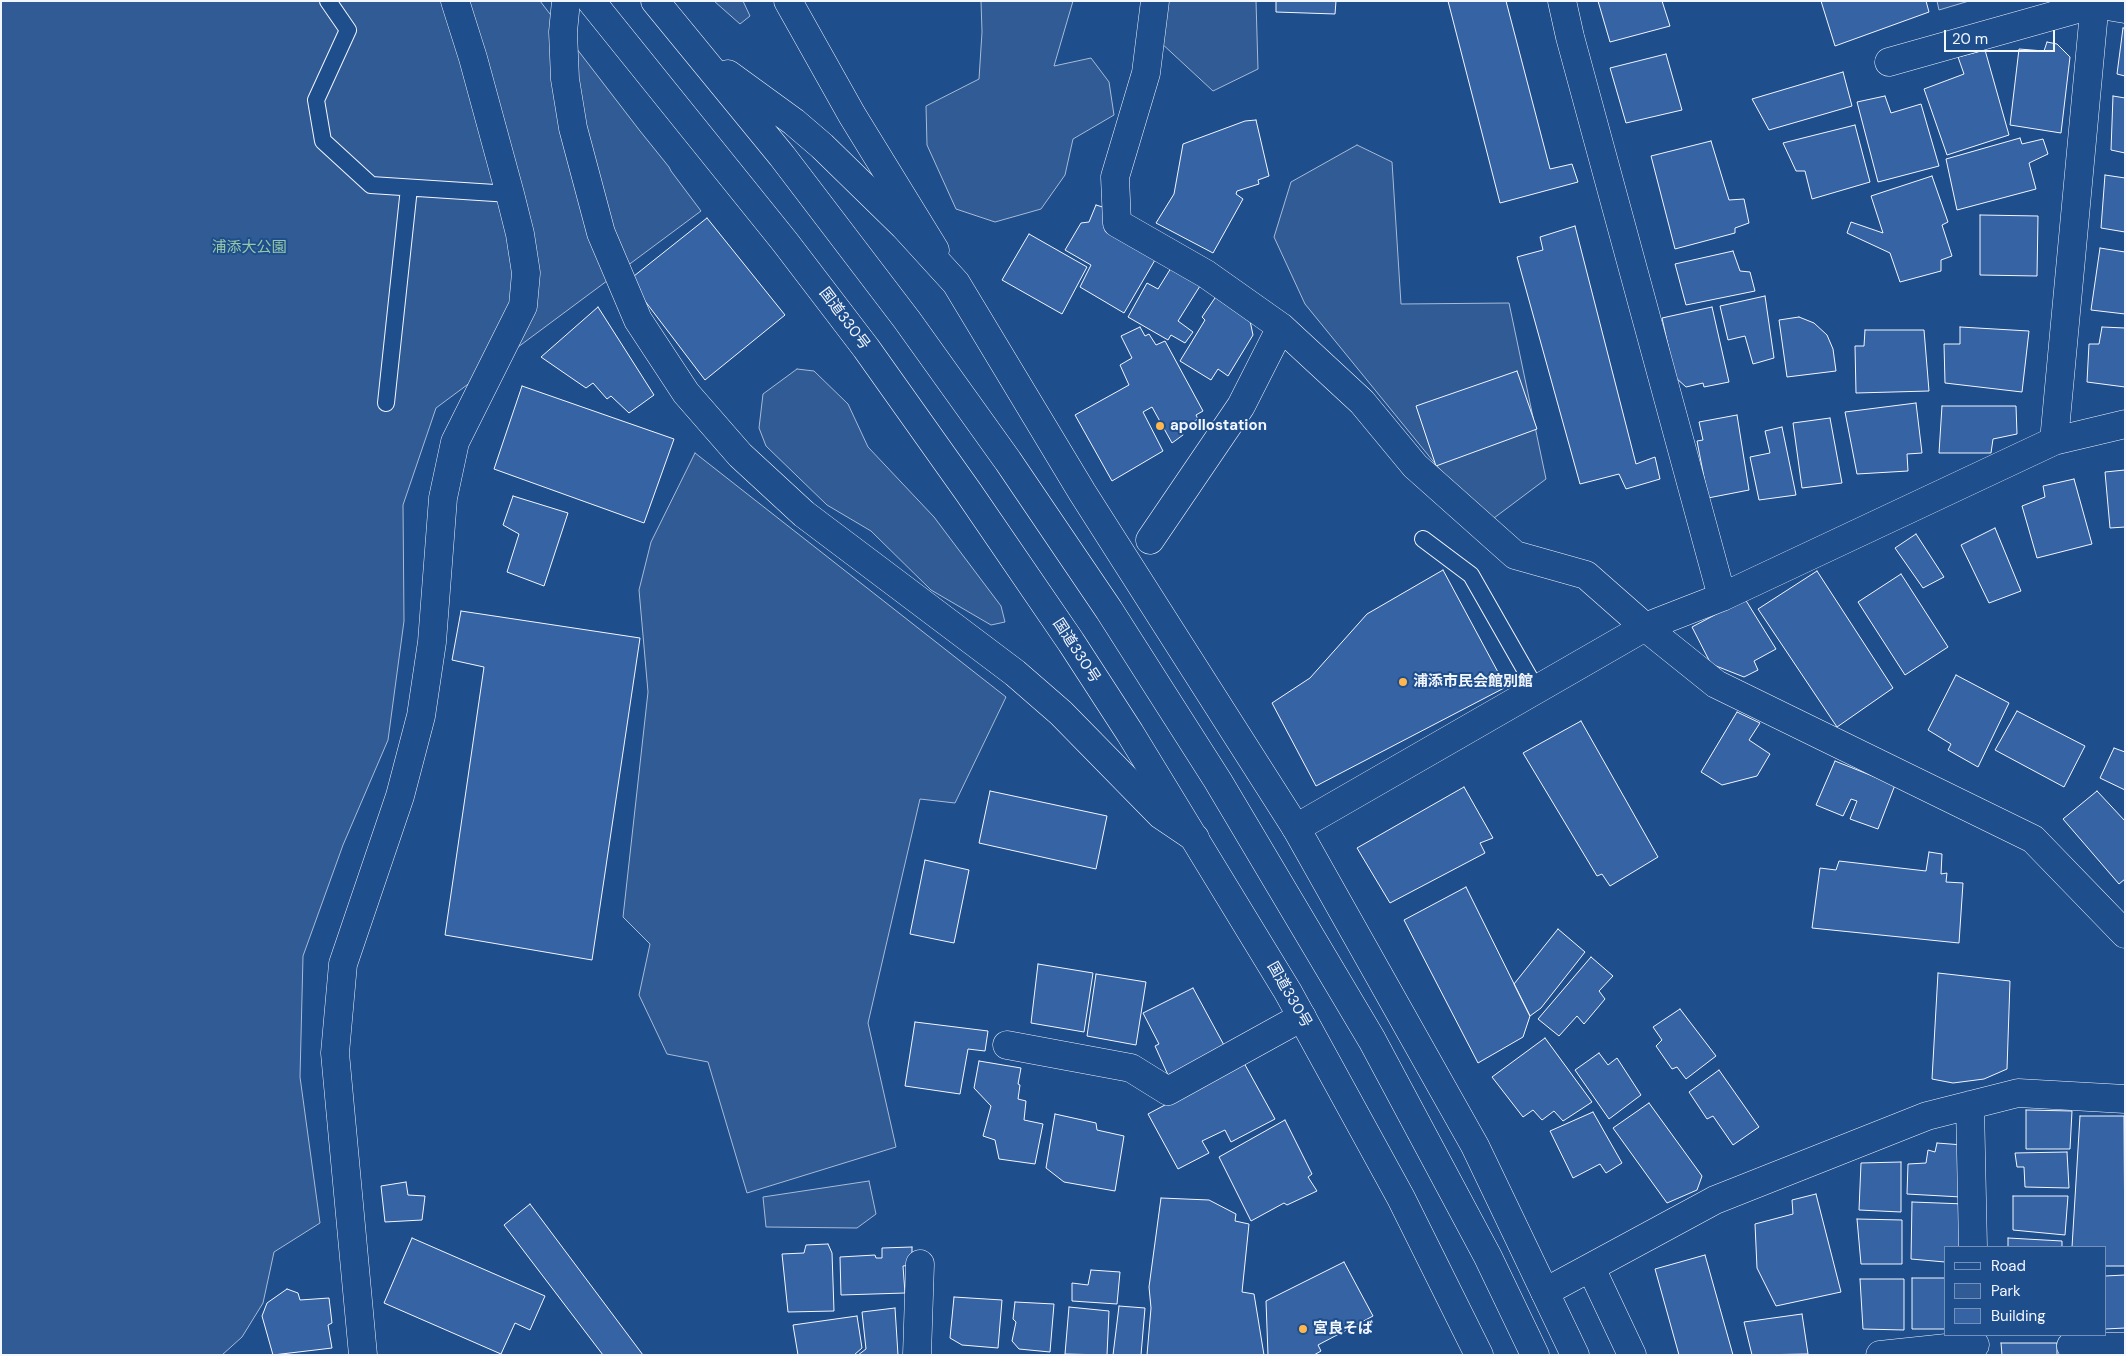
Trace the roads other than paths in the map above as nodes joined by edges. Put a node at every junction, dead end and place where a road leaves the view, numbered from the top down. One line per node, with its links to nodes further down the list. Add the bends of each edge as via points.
1 (328, 1): 13 (lane, via 348,30 316,100 323,141 371,185)
2 (455, 1): 14 (main road, via 474,58)
3 (566, 1): 26 (main road, via 563,32 565,79 573,128 601,233 638,320 686,393 740,455 804,514 1015,673 1046,699 1161,815)
4 (591, 1): 26 (main road, 国道330号, via 773,226 866,348 1071,642)
5 (654, 1): 11 (main road)
6 (788, 1): 15 (main road, via 852,115)
7 (1155, 1): 16 (main road, via 1146,73 1115,177 1117,223 1206,274)
8 (1562, 1): 22 (main road)
9 (2095, 2): 10 (main road); 12 (main road); 19 (main road)
10 (2125, 9)
11 (698, 53): 15 (main road, via 822,146 904,226); 42 (main road, via 782,156 906,320 1008,461 1109,610 1218,781 1372,1040 1488,1257)
12 (1889, 62)
13 (409, 188): 14 (lane); 17 (lane)
14 (510, 194): 39 (main road, via 526,273 522,306 455,442 443,498 432,642 421,716 400,796 343,964 335,1053)
15 (956, 283): 25 (main road, via 1082,492)
16 (1281, 327): 21 (main road, via 1241,406); 23 (main road, via 1362,402 1415,466 1515,555 1586,575)
17 (386, 403)
18 (2125, 424): 19 (main road)
19 (2054, 441): 22 (main road)
20 (1423, 539): 24 (lane, via 1471,575)
21 (1150, 540)
22 (1722, 597): 23 (main road)
23 (1644, 627): 24 (main road); 27 (main road, via 1716,684 2033,839)
24 (1536, 689): 25 (main road)
25 (1296, 828): 35 (main road, via 1474,1146)
26 (1195, 838): 28 (main road, 国道330号)
27 (2125, 934)
28 (1302, 1017): 29 (main road, via 1168,1090 1131,1068); 41 (main road, 国道330号, via 1401,1198)
29 (1007, 1045)
30 (2125, 1099): 31 (main road, via 2018,1093)
31 (1970, 1105): 32 (main road); 34 (main road, via 1927,1116 1715,1200)
32 (1973, 1246)
33 (920, 1264): 40 (main road)
34 (1592, 1268): 35 (main road); 44 (main road)
35 (1544, 1292): 43 (main road)
36 (1975, 1345): 45 (main road)
37 (2071, 1346): 38 (main road)
38 (2125, 1347)
39 (363, 1355)
40 (917, 1355)
41 (1479, 1355)
42 (1536, 1355)
43 (1574, 1355)
44 (1632, 1355)
45 (1880, 1355)

